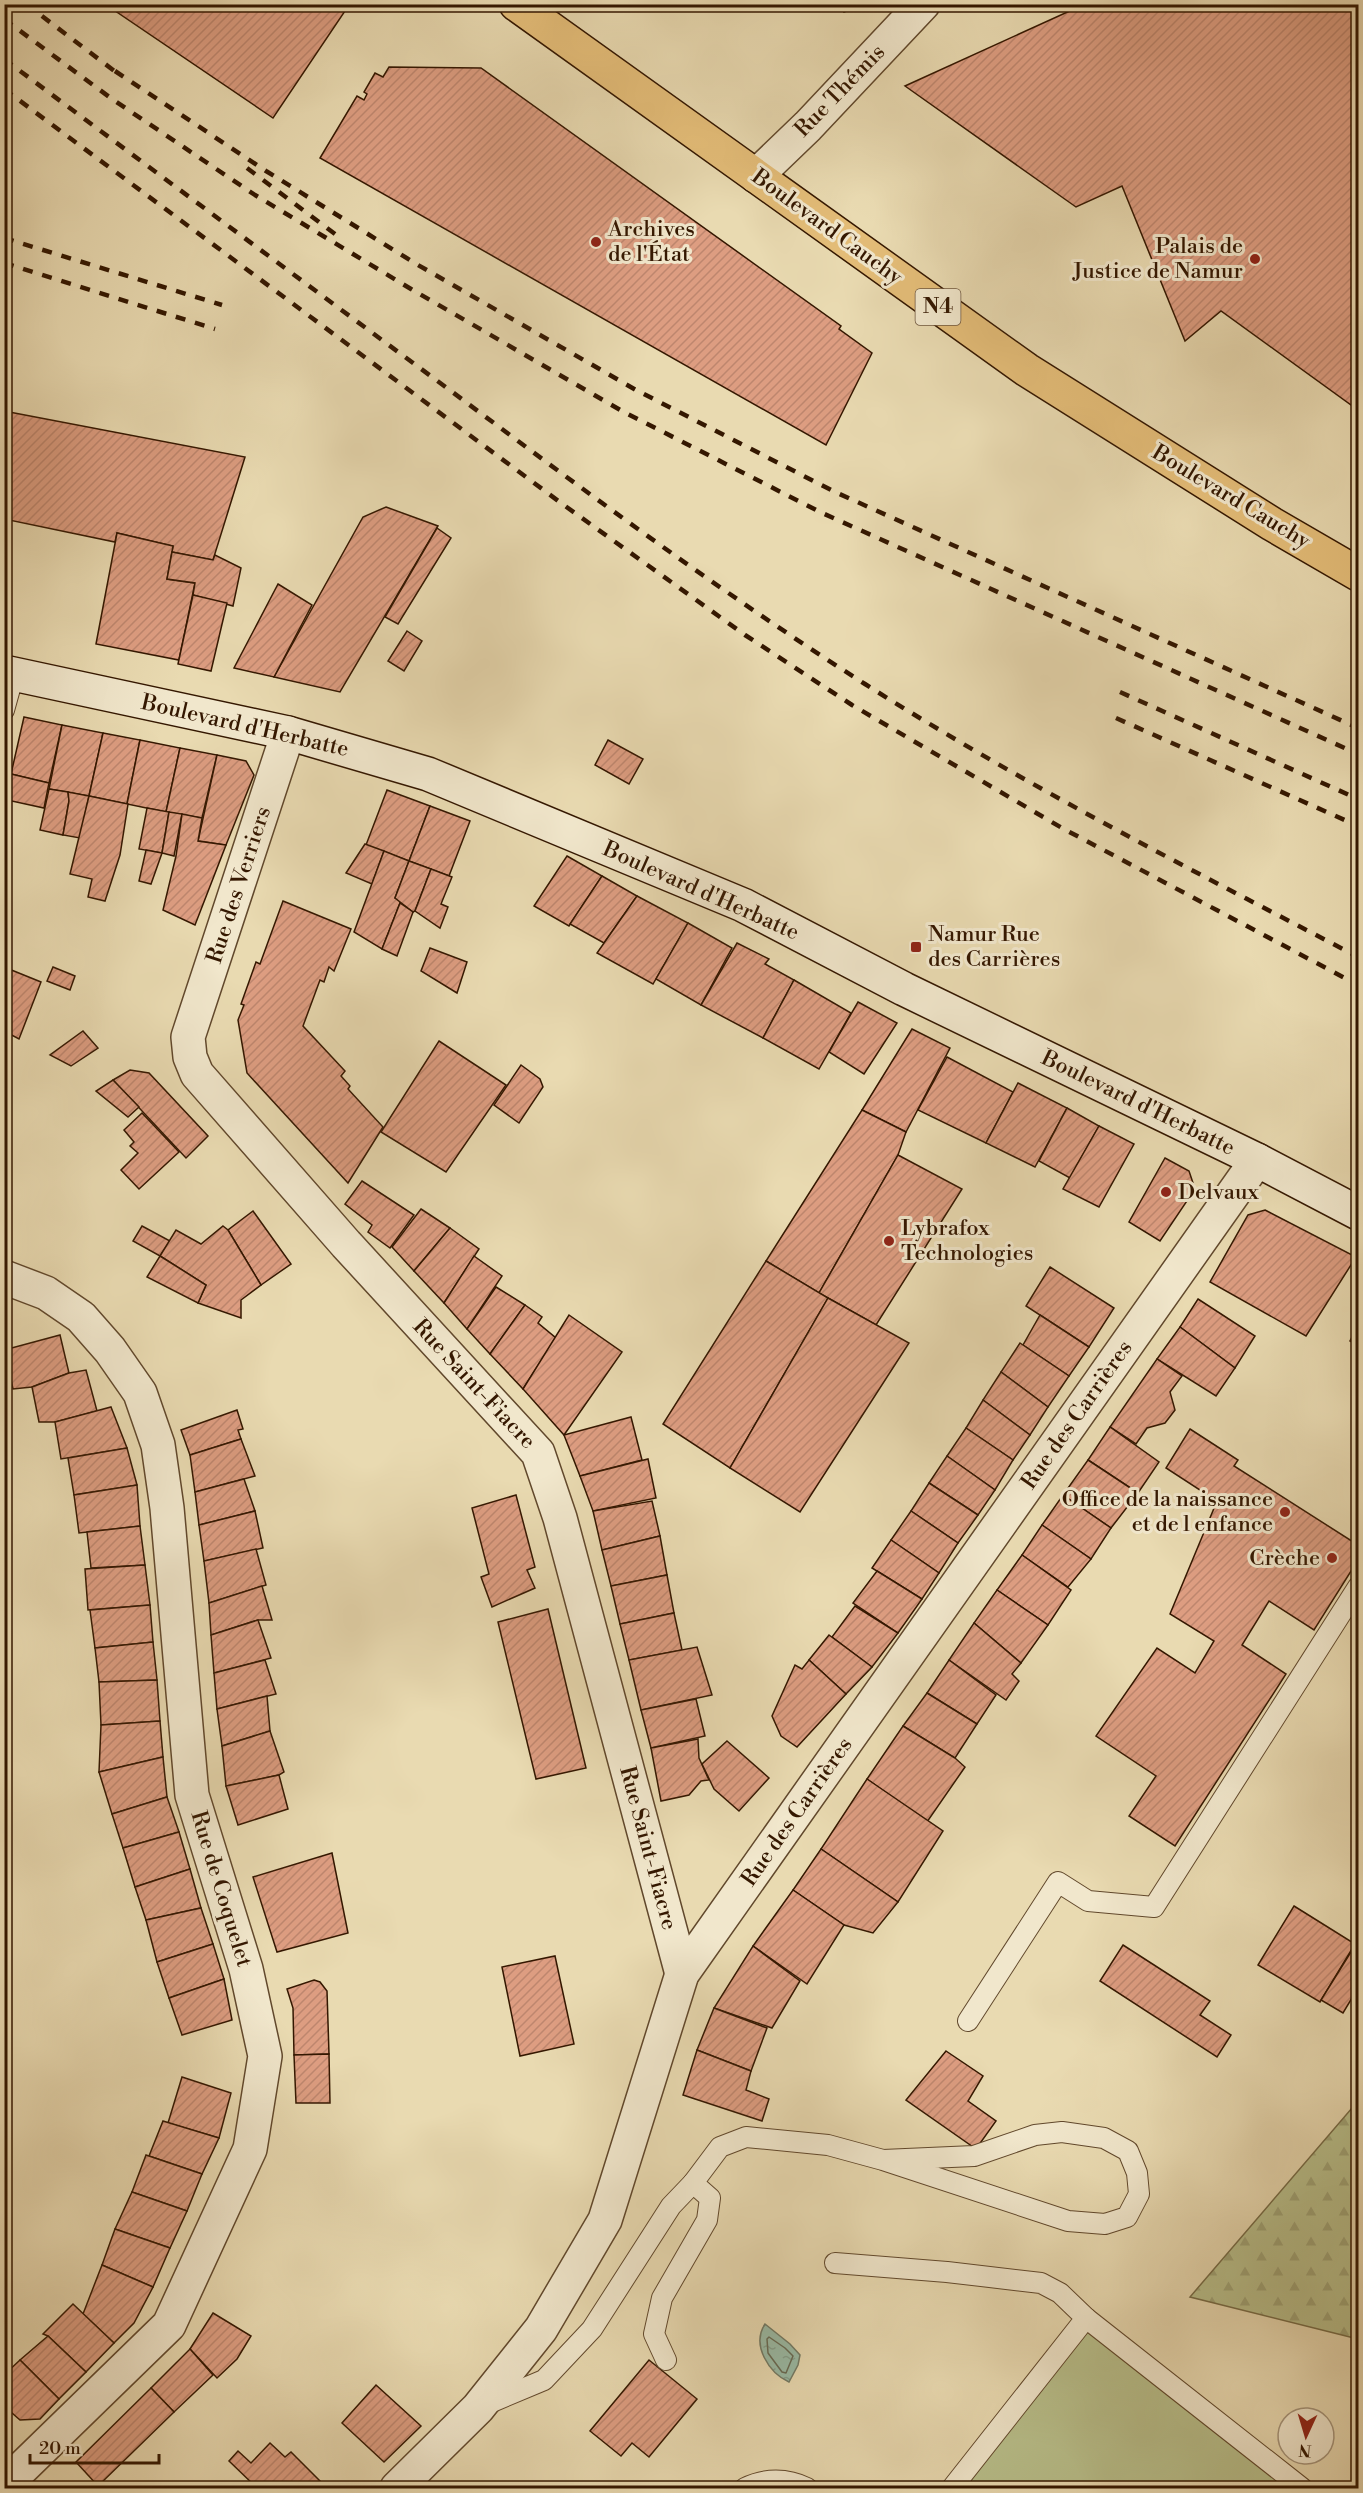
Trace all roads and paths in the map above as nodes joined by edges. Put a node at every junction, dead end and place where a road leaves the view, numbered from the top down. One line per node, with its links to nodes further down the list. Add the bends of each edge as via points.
1 (516, 4): 3 (main road, Boulevard Cauchy / N4)
2 (923, 4): 3 (street, Rue Thémis)
3 (756, 176): 4 (main road, Boulevard Cauchy / N4, via 1027,370 1272,524)
4 (1356, 567)
5 (9, 673): 6 (lane); 7 (street, Boulevard d'Herbatte)
6 (4, 710)
7 (288, 733): 8 (street, Rue des Verriers); 9 (street, Boulevard d'Herbatte, via 428,774 743,905 904,989)
8 (188, 1037): 13 (street, Rue Saint-Fiacre, via 197,1074 538,1453 560,1518)
9 (1257, 1160): 10 (street, Boulevard d'Herbatte); 13 (street, Rue des Carrières)
10 (1359, 1214)
11 (4, 1277): 21 (street, Rue de Coquelet, via 46,1293 81,1317 140,1394 158,1445 192,1795 246,1969 265,2056 250,2149 169,2325)
12 (1359, 1587): 14 (lane, via 1154,1907 1088,1901 1058,1882)
13 (682, 1974): 20 (street, Rue des Carrières, via 604,2220 541,2329)
14 (968, 2021)
15 (883, 2160): 15 (lane, via 974,2156 1035,2135 1062,2132 1104,2138 1128,2151 1137,2173 1139,2194 1126,2217 1105,2224 1068,2220); 16 (lane, via 828,2145 746,2137 720,2147)
16 (693, 2183): 19 (lane, via 710,2198 707,2220 662,2298 654,2334); 20 (lane, via 671,2206 592,2329 544,2380)
17 (835, 2263): 18 (lane, via 1041,2283 1060,2293)
18 (1086, 2318): 25 (lane); 26 (lane)
19 (666, 2360)
20 (478, 2408): 22 (street, Rue des Carrières)
21 (8, 2470)
22 (397, 2488)
23 (745, 2488): 24 (lane, via 761,2481 794,2482)
24 (807, 2488)
25 (952, 2488)
26 (1302, 2488)

